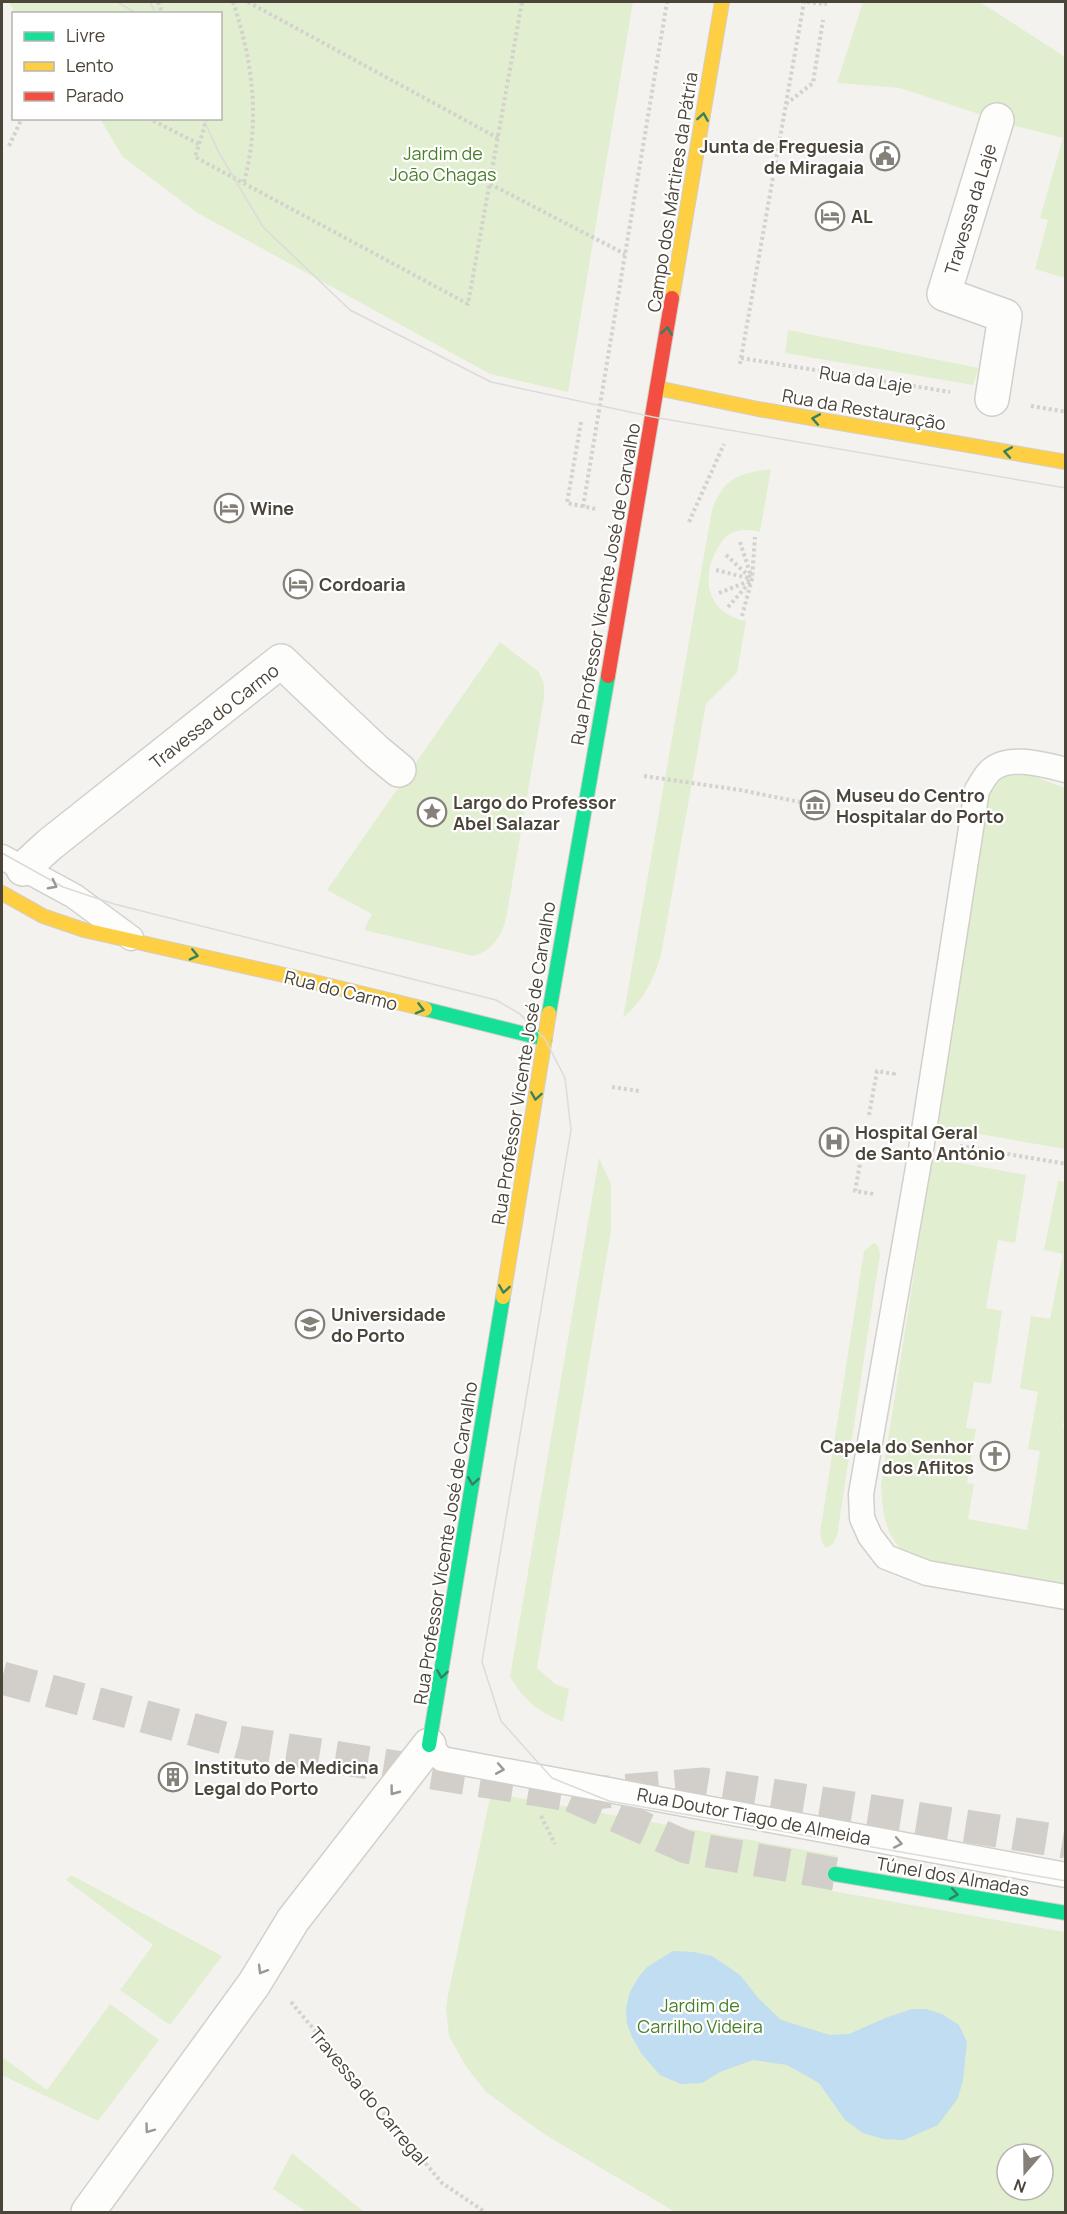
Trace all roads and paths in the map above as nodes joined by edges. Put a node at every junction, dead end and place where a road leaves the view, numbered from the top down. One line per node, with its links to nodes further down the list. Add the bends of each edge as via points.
1 (233, 2): 18 (path, via 253,83 254,127)
2 (248, 2): 14 (path)
3 (522, 2): 14 (path)
4 (667, 2): 19 (path)
5 (722, 2): 22 (street, Campo dos Mártires da Pátria, one-way to 5)
6 (806, 2): 7 (path); 9 (path)
7 (825, 2)
8 (824, 20): 9 (path, via 813,83)
9 (785, 105): 20 (path)
10 (21, 120): 16 (path)
11 (152, 120): 15 (path)
12 (206, 120): 15 (path)
13 (997, 120): 23 (street, Travessa da Laje, via 945,294 1005,316)
14 (498, 138): 17 (path)
15 (199, 144): 18 (path, via 195,157)
16 (9, 146)
17 (490, 184): 18 (path, via 468,304); 19 (path)
18 (243, 185)
19 (625, 254): 27 (path)
20 (741, 358): 21 (path); 23 (path, Rua da Laje)
21 (739, 368)
22 (657, 388): 26 (street, Rua da Restauração, one-way to 22); 45 (street, Rua Professor Vicente José de Carvalho)
23 (992, 399)
24 (581, 422): 27 (path, via 567,503)
25 (724, 443): 29 (path)
26 (1065, 462)
27 (583, 507): 28 (path)
28 (602, 510)
29 (689, 522)
30 (755, 537): 34 (path)
31 (740, 542): 34 (path)
32 (726, 555): 34 (path)
33 (716, 570): 34 (path)
34 (752, 579): 35 (path); 36 (path); 37 (path)
35 (719, 593)
36 (728, 607)
37 (742, 616)
38 (399, 770): 42 (street, Travessa do Carmo, via 281,661 49,845)
39 (1065, 770): 48 (lane, via 1031,762 1007,763 992,769 977,790)
40 (644, 776): 41 (path)
41 (814, 805)
42 (12, 863): 44 (lane, Rua do Carmo, one-way to 44, via 87,904)
43 (2, 893): 44 (street, Rua do Carmo, via 43,916)
44 (137, 943): 45 (street, Rua do Carmo, one-way to 45)
45 (545, 1039): 51 (street, Rua Professor Vicente José de Carvalho, one-way to 51)
46 (612, 1087): 47 (path)
47 (639, 1091)
48 (922, 1139): 49 (path); 50 (lane, via 861,1494 862,1518 886,1557 905,1565 927,1573)
49 (1065, 1164)
50 (1065, 1597)
51 (436, 1752): 53 (lane, Rua Doutor Tiago de Almeida, one-way to 53); 55 (street, one-way to 55, via 293,1920)
52 (835, 1874): 54 (street, Túnel dos Almadas, one-way to 54)
53 (1065, 1875)
54 (1065, 1913)
55 (259, 1974): 56 (street, one-way to 56); 57 (path, Travessa do Carregal, via 282,1992 442,2183)
56 (88, 2212)
57 (484, 2212)

